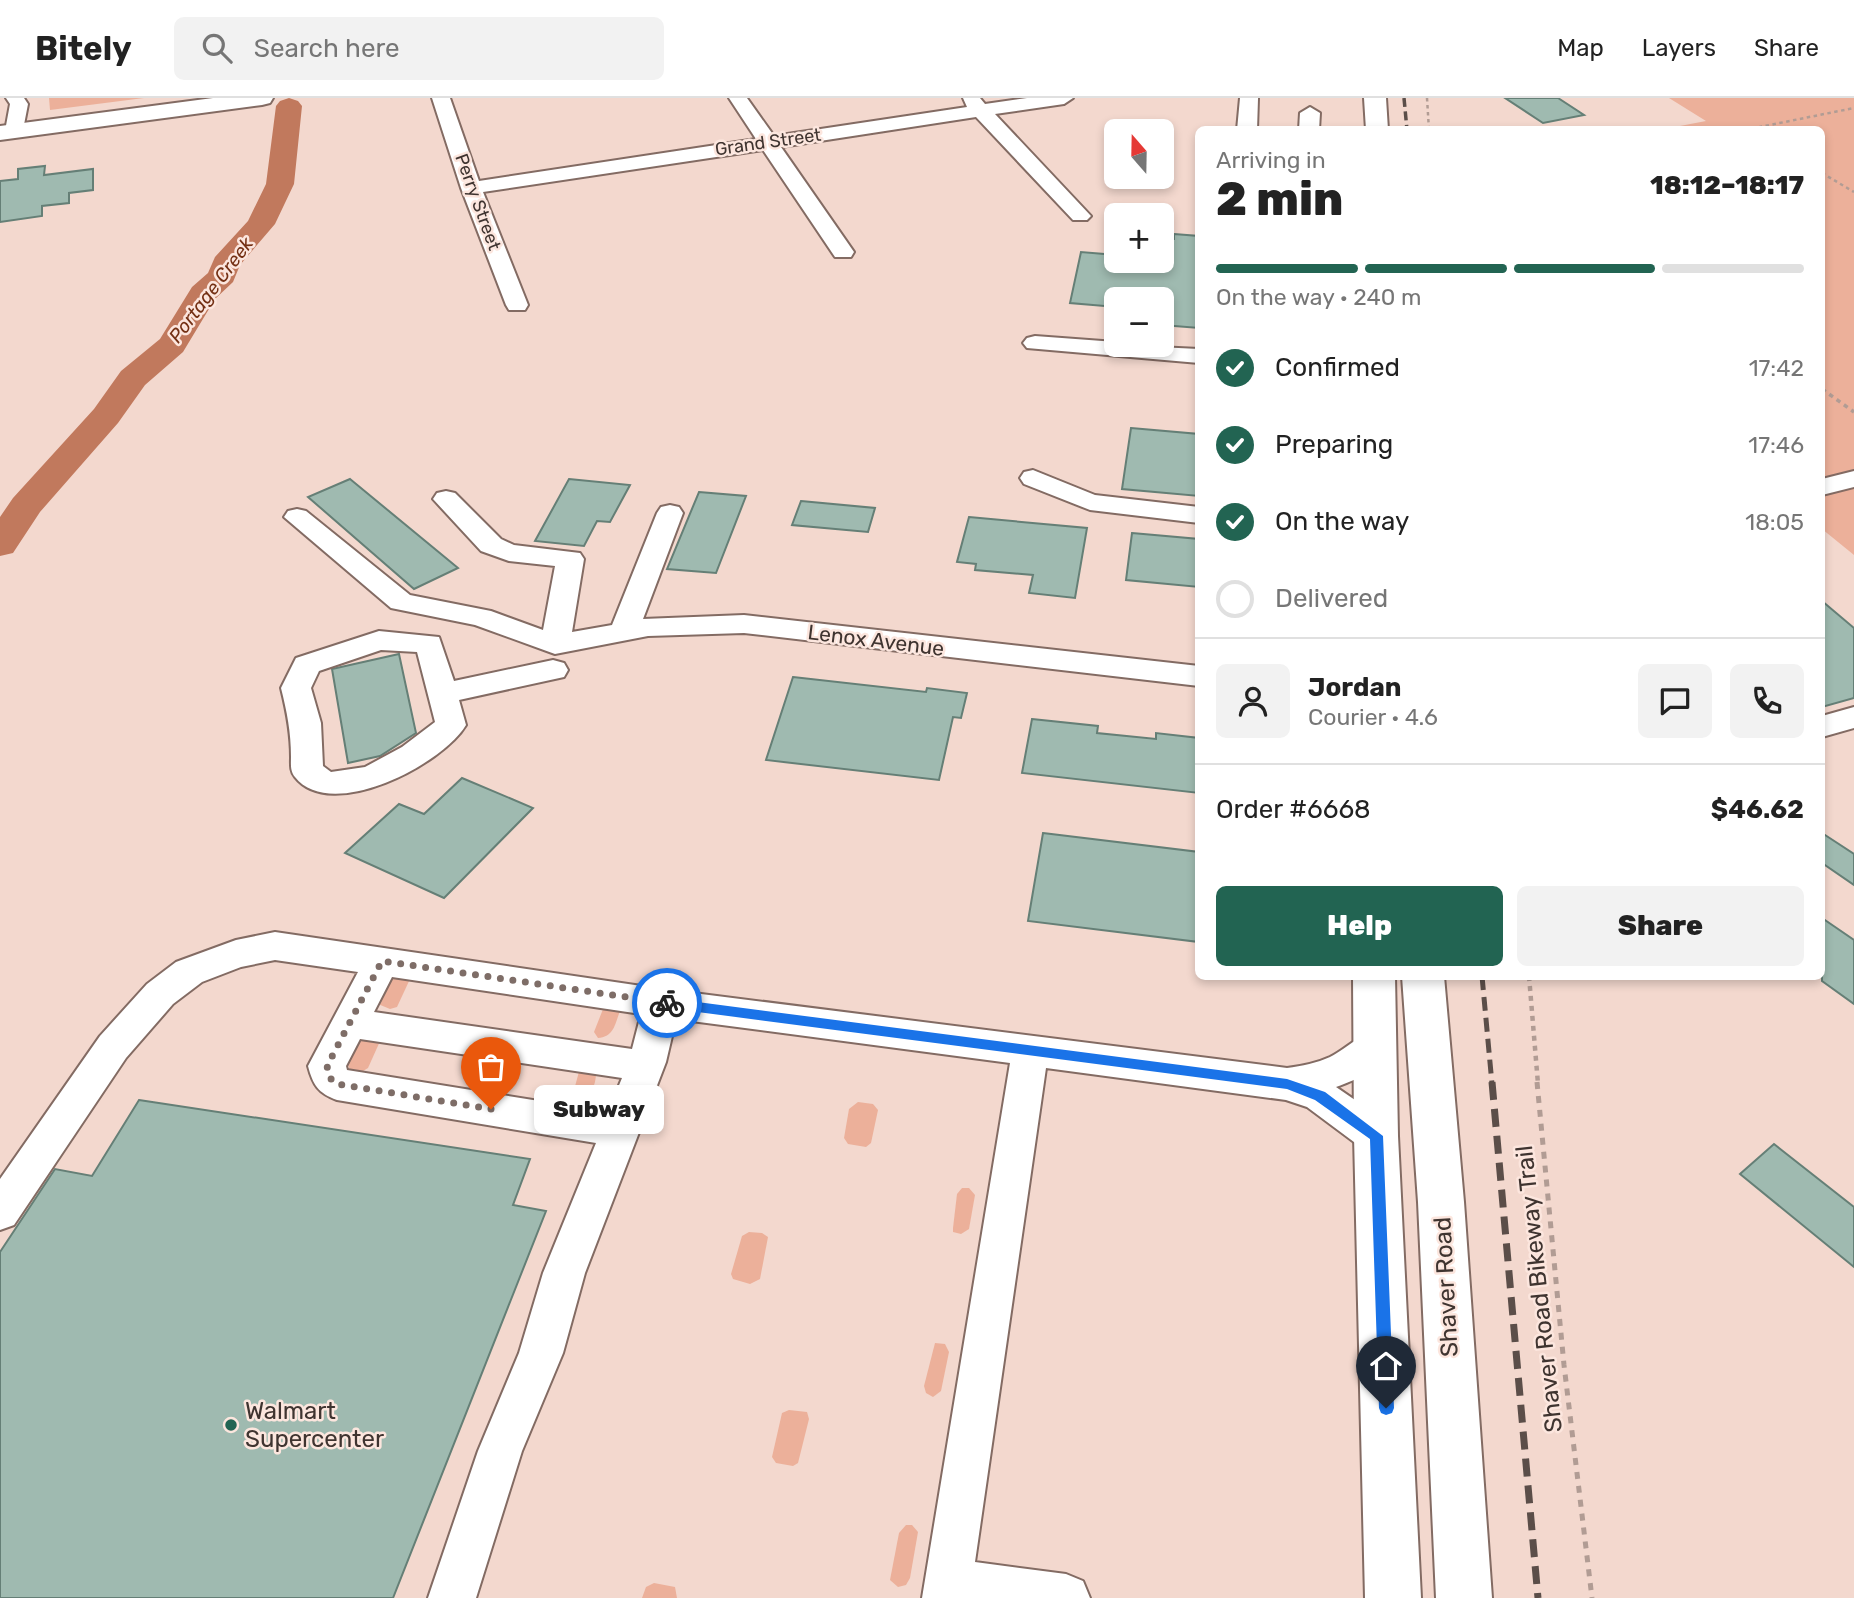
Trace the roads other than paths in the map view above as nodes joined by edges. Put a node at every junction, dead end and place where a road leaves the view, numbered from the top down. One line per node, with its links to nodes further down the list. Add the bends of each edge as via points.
1 (15, 98): 15 (street, via 19,104)
2 (32, 98): 14 (street)
3 (256, 98): 4 (main road); 14 (main road)
4 (262, 98)
5 (467, 98): 10 (street)
6 (738, 98): 16 (street)
7 (1065, 98): 11 (street, Grand Street)
8 (1250, 98): 12 (street)
9 (1375, 98): 13 (main road)
10 (442, 100): 17 (street, Perry Street)
11 (976, 105): 16 (street, Grand Street); 18 (street)
12 (1247, 126)
13 (1377, 126)
14 (41, 128): 15 (main road)
15 (8, 132)
16 (768, 141): 17 (street, Grand Street); 19 (street)
17 (471, 188): 20 (street, Perry Street)
18 (1080, 216)
19 (843, 251)
20 (517, 305)
21 (1035, 343): 22 (street)
22 (1195, 356)
23 (1033, 478): 28 (street, via 1090,502)
24 (1854, 480): 25 (street)
25 (1825, 486)
26 (446, 499): 31 (street, via 491,545 509,553 570,559)
27 (670, 513): 30 (street)
28 (1195, 514)
29 (297, 517): 31 (lane, via 401,602 481,617)
30 (624, 631): 31 (street, Lenox Avenue); 32 (street, Lenox Avenue, via 744,624)
31 (554, 657): 33 (street, Lenox Avenue)
32 (1195, 676)
33 (443, 693): 33 (street, via 429,644 379,640 307,665 296,688 306,723 307,771 325,783 372,777 413,755 451,725)
34 (1854, 717): 35 (street)
35 (1825, 726)
36 (382, 961): 39 (street); 40 (street); 47 (street, via 275,946 236,954 189,972 160,994 113,1047)
37 (1374, 980): 41 (main road)
38 (1423, 980): 52 (main road, Shaver Road)
39 (662, 1003): 42 (street); 43 (street)
40 (350, 1023): 43 (street); 45 (street, via 327,1066 337,1084)
41 (1376, 1045): 44 (street, via 1359,1062 1321,1078); 46 (main road)
42 (1030, 1052): 44 (street); 48 (street)
43 (645, 1066): 45 (street)
44 (1287, 1084): 46 (street, via 1320,1096)
45 (619, 1130): 49 (street, via 564,1273 541,1353 500,1451)
46 (1376, 1136): 51 (main road)
47 (0, 1212)
48 (948, 1590): 50 (street)
49 (452, 1598)
50 (1066, 1598)
51 (1393, 1598)
52 (1464, 1598)

